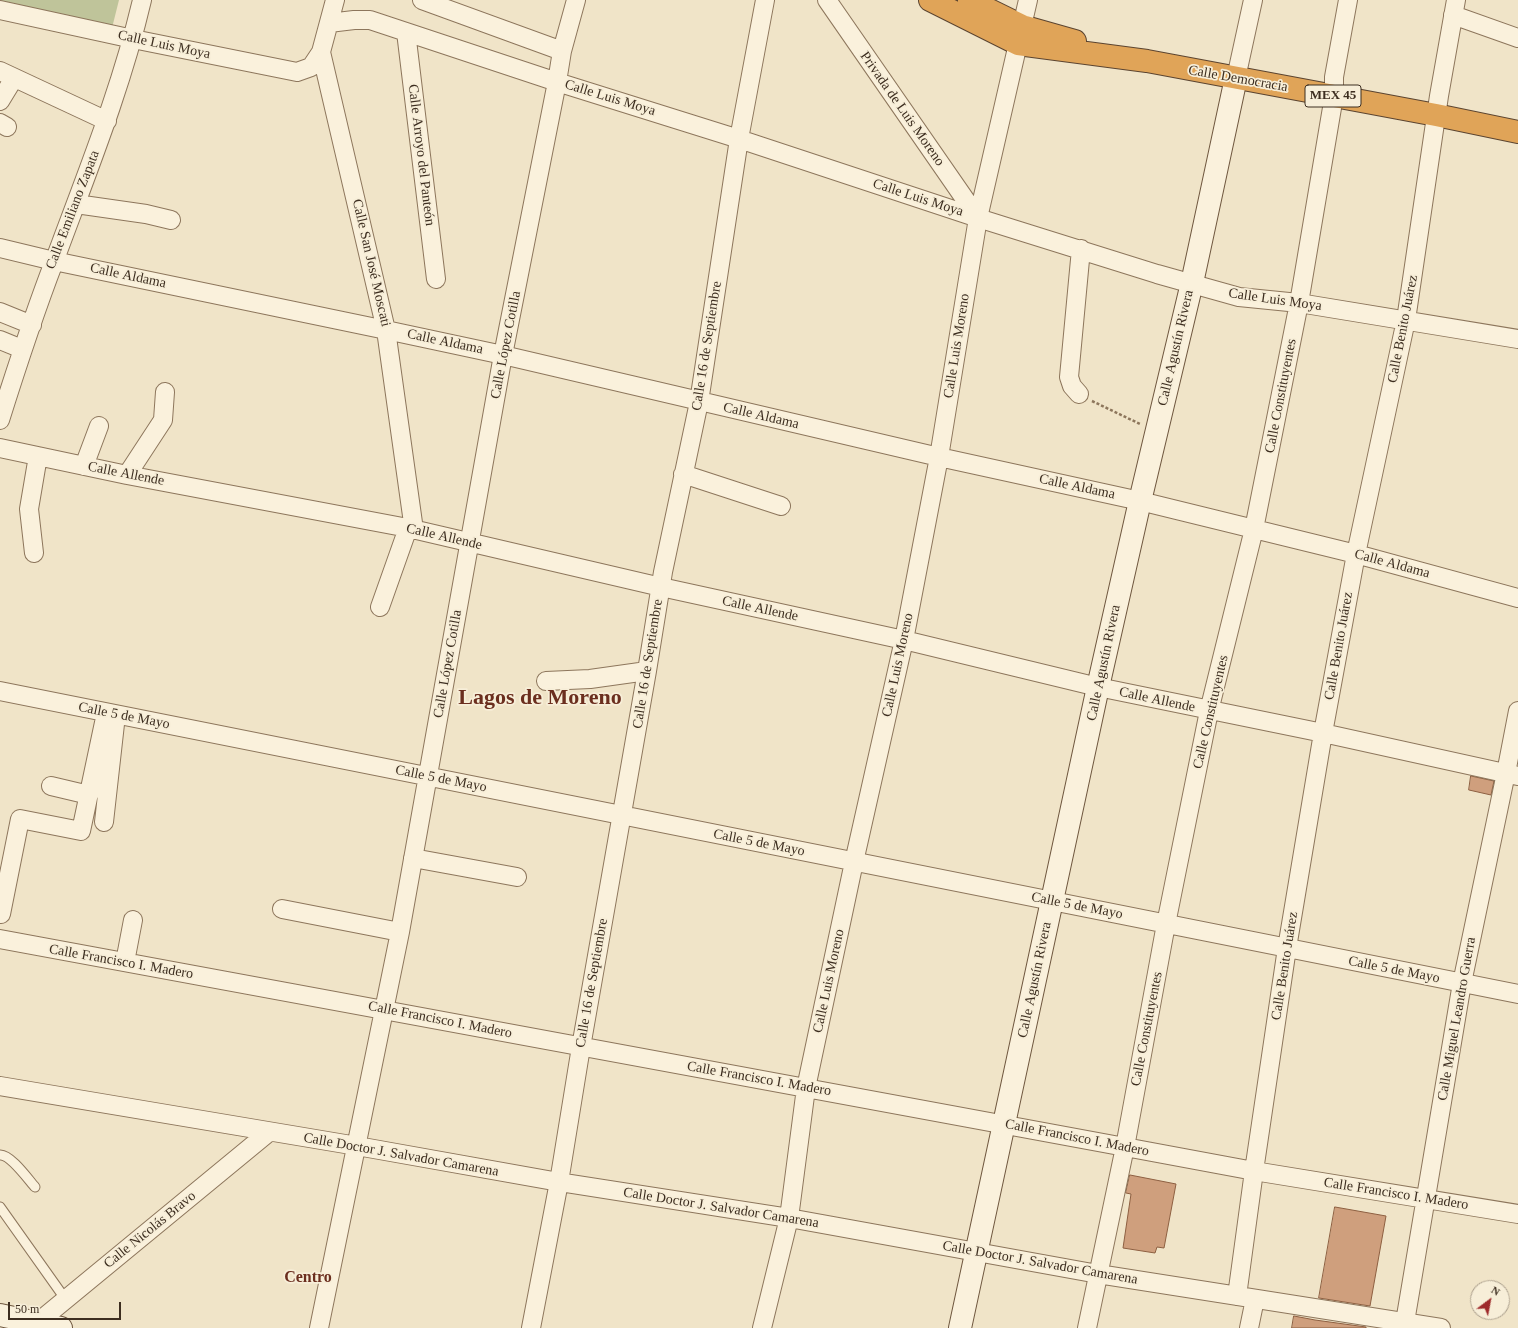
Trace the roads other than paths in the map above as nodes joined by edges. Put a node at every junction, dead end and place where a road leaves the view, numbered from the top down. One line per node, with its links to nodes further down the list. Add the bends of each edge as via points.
1 (142, 0): 18 (street, Calle Emiliano Zapata)
2 (335, 0): 14 (street, Calle San José Moscati)
3 (576, 0): 19 (street, Calle López Cotilla)
4 (764, 0): 29 (street, Calle 16 de Septiembre)
5 (827, 0): 31 (street, Privada de Luis Moreno)
6 (930, 0): 16 (highway, Calle Democracia / MEX 45)
7 (969, 0): 16 (highway, Calle Democracia / MEX 45)
8 (1028, 0): 16 (street, Calle Luis Moreno)
9 (1253, 0): 22 (street, Calle Agustín Rivera)
10 (1348, 0): 24 (street, Calle Constituyentes, via 1334,77)
11 (427, 1): 19 (street)
12 (1454, 7): 17 (street); 26 (street, Calle Benito Juárez)
13 (0, 10): 18 (street, Calle Luis Moya)
14 (329, 23): 15 (street, Calle Luis Moya, via 370,20); 20 (street, Calle San José Moscati)
15 (406, 32): 23 (street, Calle Luis Moya); 36 (street, Calle Arroyo del Panteón)
16 (1020, 35): 22 (highway, Calle Democracia / MEX 45); 31 (street, Calle Luis Moreno)
17 (1518, 38)
18 (133, 39): 20 (street, Calle Luis Moya, via 297,72 311,67); 27 (street, Calle Emiliano Zapata)
19 (562, 51): 23 (street, Calle López Cotilla)
20 (321, 52): 42 (street, Calle San José Moscati)
21 (7, 74): 25 (street); 27 (street)
22 (1236, 78): 24 (highway, Calle Democracia / MEX 45); 37 (main road, Calle Agustín Rivera)
23 (557, 82): 29 (street, Calle Luis Moya); 46 (street, Calle López Cotilla)
24 (1334, 96): 26 (highway, Calle Democracia / MEX 45); 38 (street, Calle Constituyentes)
25 (0, 101)
26 (1436, 115): 28 (highway, Calle Democracia / MEX 45); 40 (street, Calle Benito Juárez)
27 (107, 121): 30 (street, Calle Emiliano Zapata)
28 (1518, 132)
29 (739, 139): 31 (street, Calle Luis Moya); 49 (street, Calle 16 de Septiembre)
30 (76, 204): 32 (street); 35 (street, Calle Emiliano Zapata)
31 (978, 218): 34 (street, Calle Luis Moya); 54 (street, Calle Luis Moreno)
32 (171, 220)
33 (0, 248): 35 (street, Calle Aldama)
34 (1081, 249): 37 (street, Calle Luis Moya); 48 (street, via 1069,377)
35 (54, 261): 41 (street, Calle Emiliano Zapata); 42 (street, Calle Aldama)
36 (436, 279)
37 (1192, 284): 38 (street, Calle Luis Moya, via 1239,297); 58 (main road, Calle Agustín Rivera)
38 (1299, 303): 40 (street, Calle Luis Moya); 61 (street, Calle Constituyentes)
39 (0, 312): 41 (street)
40 (1406, 320): 43 (street, Calle Luis Moya); 64 (street, Calle Benito Juárez)
41 (32, 325): 45 (street, Calle Emiliano Zapata)
42 (386, 330): 46 (street, Calle Aldama); 60 (street, Calle San José Moscati)
43 (1518, 339)
44 (0, 340): 45 (street)
45 (22, 349): 50 (street, Calle Emiliano Zapata)
46 (503, 355): 49 (street, Calle Aldama); 62 (street, Calle López Cotilla)
47 (165, 392): 57 (street, via 163,420)
48 (1079, 394)
49 (699, 402): 54 (street, Calle Aldama); 56 (street, Calle 16 de Septiembre)
50 (0, 420)
51 (99, 426): 55 (street)
52 (0, 448): 53 (street, Calle Allende)
53 (38, 456): 55 (street, Calle Allende); 63 (street, via 29,509)
54 (939, 457): 58 (street, Calle Aldama); 68 (street, Calle Luis Moreno)
55 (84, 466): 57 (street, Calle Allende)
56 (683, 474): 59 (street); 65 (street, Calle 16 de Septiembre)
57 (127, 475): 60 (street, Calle Allende)
58 (1140, 501): 61 (street, Calle Aldama); 71 (main road, Calle Agustín Rivera)
59 (781, 506)
60 (411, 529): 62 (street, Calle Allende); 67 (street)
61 (1254, 529): 64 (street, Calle Aldama); 73 (street, Calle Constituyentes)
62 (470, 543): 65 (street, Calle Allende); 78 (street, Calle López Cotilla)
63 (34, 553)
64 (1356, 554): 66 (street, Calle Aldama); 76 (street, Calle Benito Juárez)
65 (661, 587): 68 (street, Calle Allende); 69 (street, Calle 16 de Septiembre)
66 (1518, 598)
67 (380, 607)
68 (904, 640): 71 (street, Calle Allende); 84 (street, Calle Luis Moreno)
69 (647, 671): 70 (street, via 590,679); 81 (street, Calle 16 de Septiembre)
70 (546, 681)
71 (1098, 687): 73 (street, Calle Allende); 86 (main road, Calle Agustín Rivera)
72 (0, 691): 75 (street, Calle 5 de Mayo)
73 (1209, 711): 76 (street, Calle Allende); 90 (street, Calle Constituyentes)
74 (1518, 711): 77 (street, Calle Miguel Leandro Guerra)
75 (111, 713): 78 (street, Calle 5 de Mayo); 80 (street); 82 (street)
76 (1323, 733): 77 (street, Calle Allende); 93 (street, Calle Benito Juárez)
77 (1512, 774): 95 (street, Calle Miguel Leandro Guerra)
78 (428, 777): 81 (street, Calle 5 de Mayo); 83 (street, Calle López Cotilla)
79 (51, 786): 80 (street)
80 (89, 795): 88 (street, via 81,831 20,819)
81 (622, 815): 84 (street, Calle 5 de Mayo); 98 (street, Calle 16 de Septiembre)
82 (104, 822)
83 (413, 858): 85 (street); 91 (street, Calle López Cotilla)
84 (854, 862): 86 (street, Calle 5 de Mayo); 100 (street, Calle Luis Moreno)
85 (517, 877)
86 (1052, 901): 90 (street, Calle 5 de Mayo); 101 (main road, Calle Agustín Rivera)
87 (282, 908): 91 (street)
88 (1, 914)
89 (133, 920): 94 (street)
90 (1166, 924): 93 (street, Calle 5 de Mayo); 104 (street, Calle Constituyentes)
91 (400, 932): 97 (street, Calle López Cotilla)
92 (0, 939): 94 (street, Calle Francisco I. Madero)
93 (1287, 948): 95 (street, Calle 5 de Mayo); 106 (street, Calle Benito Juárez)
94 (124, 962): 97 (street, Calle Francisco I. Madero)
95 (1462, 983): 96 (street, Calle 5 de Mayo); 109 (street, Calle Miguel Leandro Guerra)
96 (1518, 994)
97 (385, 1009): 98 (street, Calle Francisco I. Madero); 103 (street, Calle López Cotilla)
98 (581, 1046): 100 (street, Calle Francisco I. Madero); 107 (street, Calle 16 de Septiembre)
99 (0, 1086): 102 (street, Calle Doctor J. Salvador Camarena)
100 (806, 1088): 101 (street, Calle Francisco I. Madero); 112 (street, Calle Luis Moreno)
101 (1004, 1124): 104 (street, Calle Francisco I. Madero); 113 (main road, Calle Agustín Rivera)
102 (269, 1132): 103 (street, Calle Doctor J. Salvador Camarena); 117 (street, Calle Nicolás Bravo)
103 (357, 1146): 107 (street, Calle Doctor J. Salvador Camarena); 122 (street, Calle López Cotilla)
104 (1125, 1147): 106 (street, Calle Francisco I. Madero); 114 (street, Calle Constituyentes)
105 (0, 1155): 108 (lane, via 10,1160)
106 (1254, 1171): 109 (street, Calle Francisco I. Madero); 115 (street, Calle Benito Juárez)
107 (558, 1182): 112 (street, Calle Doctor J. Salvador Camarena); 123 (street, Calle 16 de Septiembre)
108 (35, 1187)
109 (1426, 1199): 111 (street, Calle Francisco I. Madero); 120 (street, Calle Miguel Leandro Guerra)
110 (0, 1207): 117 (lane)
111 (1518, 1214)
112 (789, 1218): 113 (street, Calle Doctor J. Salvador Camarena); 124 (street, Calle Luis Moreno)
113 (978, 1252): 114 (street, Calle Doctor J. Salvador Camarena); 125 (main road, Calle Agustín Rivera)
114 (1098, 1274): 115 (street, Calle Doctor J. Salvador Camarena); 126 (street, Calle Constituyentes)
115 (1237, 1296): 116 (street, Calle Doctor J. Salvador Camarena)
116 (1255, 1299): 120 (street, Calle Doctor J. Salvador Camarena); 127 (street)
117 (66, 1300): 119 (street, Calle Nicolás Bravo)
118 (0, 1315): 119 (main road)
119 (34, 1325): 121 (main road)
120 (1405, 1325): 128 (street, Calle Doctor J. Salvador Camarena)
121 (62, 1328)
122 (320, 1328)
123 (531, 1328)
124 (762, 1328)
125 (960, 1328)
126 (1087, 1328)
127 (1249, 1328)
128 (1441, 1328)

